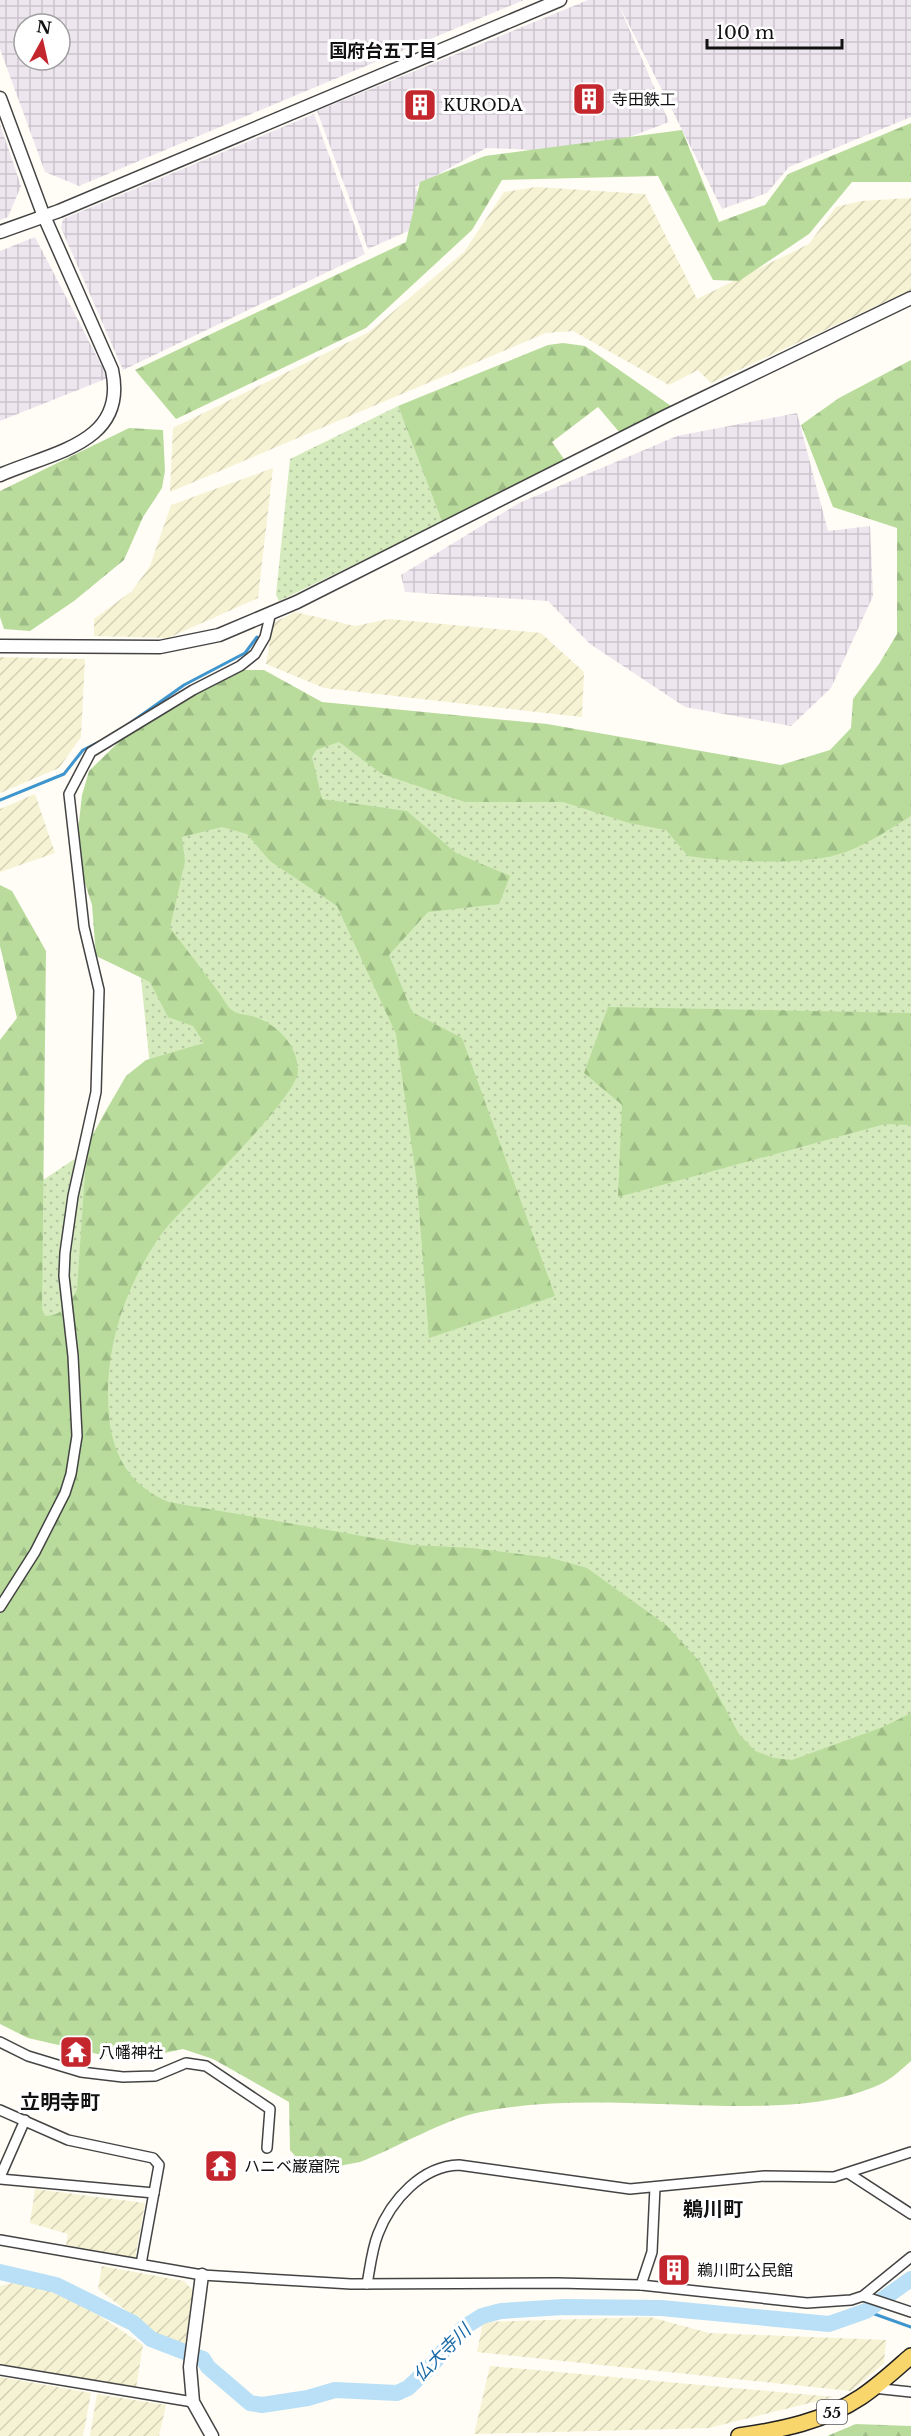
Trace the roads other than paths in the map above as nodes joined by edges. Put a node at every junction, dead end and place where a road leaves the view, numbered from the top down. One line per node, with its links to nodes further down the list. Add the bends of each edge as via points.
1 (560, 0): 3 (street, via 59,211)
2 (0, 98): 3 (street)
3 (43, 214): 4 (street); 6 (street, via 112,369 114,405 108,420 89,437)
4 (0, 232)
5 (911, 298): 7 (street)
6 (0, 475)
7 (271, 612): 8 (street, via 219,635 160,647); 9 (street, via 265,637 255,654 91,753 69,794 84,927 99,990 96,1092 65,1253 76,1436 65,1493 35,1552)
8 (0, 646)
9 (0, 1607)
10 (0, 2042): 13 (street, via 28,2056 81,2072 123,2078 155,2076 186,2063 206,2066 270,2109)
11 (0, 2110): 12 (street)
12 (26, 2120): 16 (street); 18 (street, via 68,2140 153,2158 159,2165)
13 (267, 2148)
14 (911, 2152): 15 (street)
15 (848, 2173): 17 (street, via 750,2177); 19 (street)
16 (0, 2178): 18 (street)
17 (655, 2187): 24 (street, via 630,2189 444,2166 425,2174 396,2202 377,2234); 25 (street, via 652,2252)
18 (154, 2193): 22 (street)
19 (911, 2214)
20 (0, 2240): 22 (street)
21 (911, 2257): 26 (street)
22 (141, 2264): 23 (street)
23 (202, 2275): 24 (street); 32 (street, via 191,2342)
24 (367, 2284): 25 (street)
25 (641, 2285): 26 (street, via 807,2302)
26 (863, 2296): 27 (street)
27 (911, 2312)
28 (911, 2356): 30 (main road, 55)
29 (0, 2370): 32 (street)
30 (873, 2388): 31 (street); 34 (main road, 55, via 823,2416 782,2430)
31 (911, 2392)
32 (193, 2402): 33 (street)
33 (212, 2436)
34 (739, 2436)

